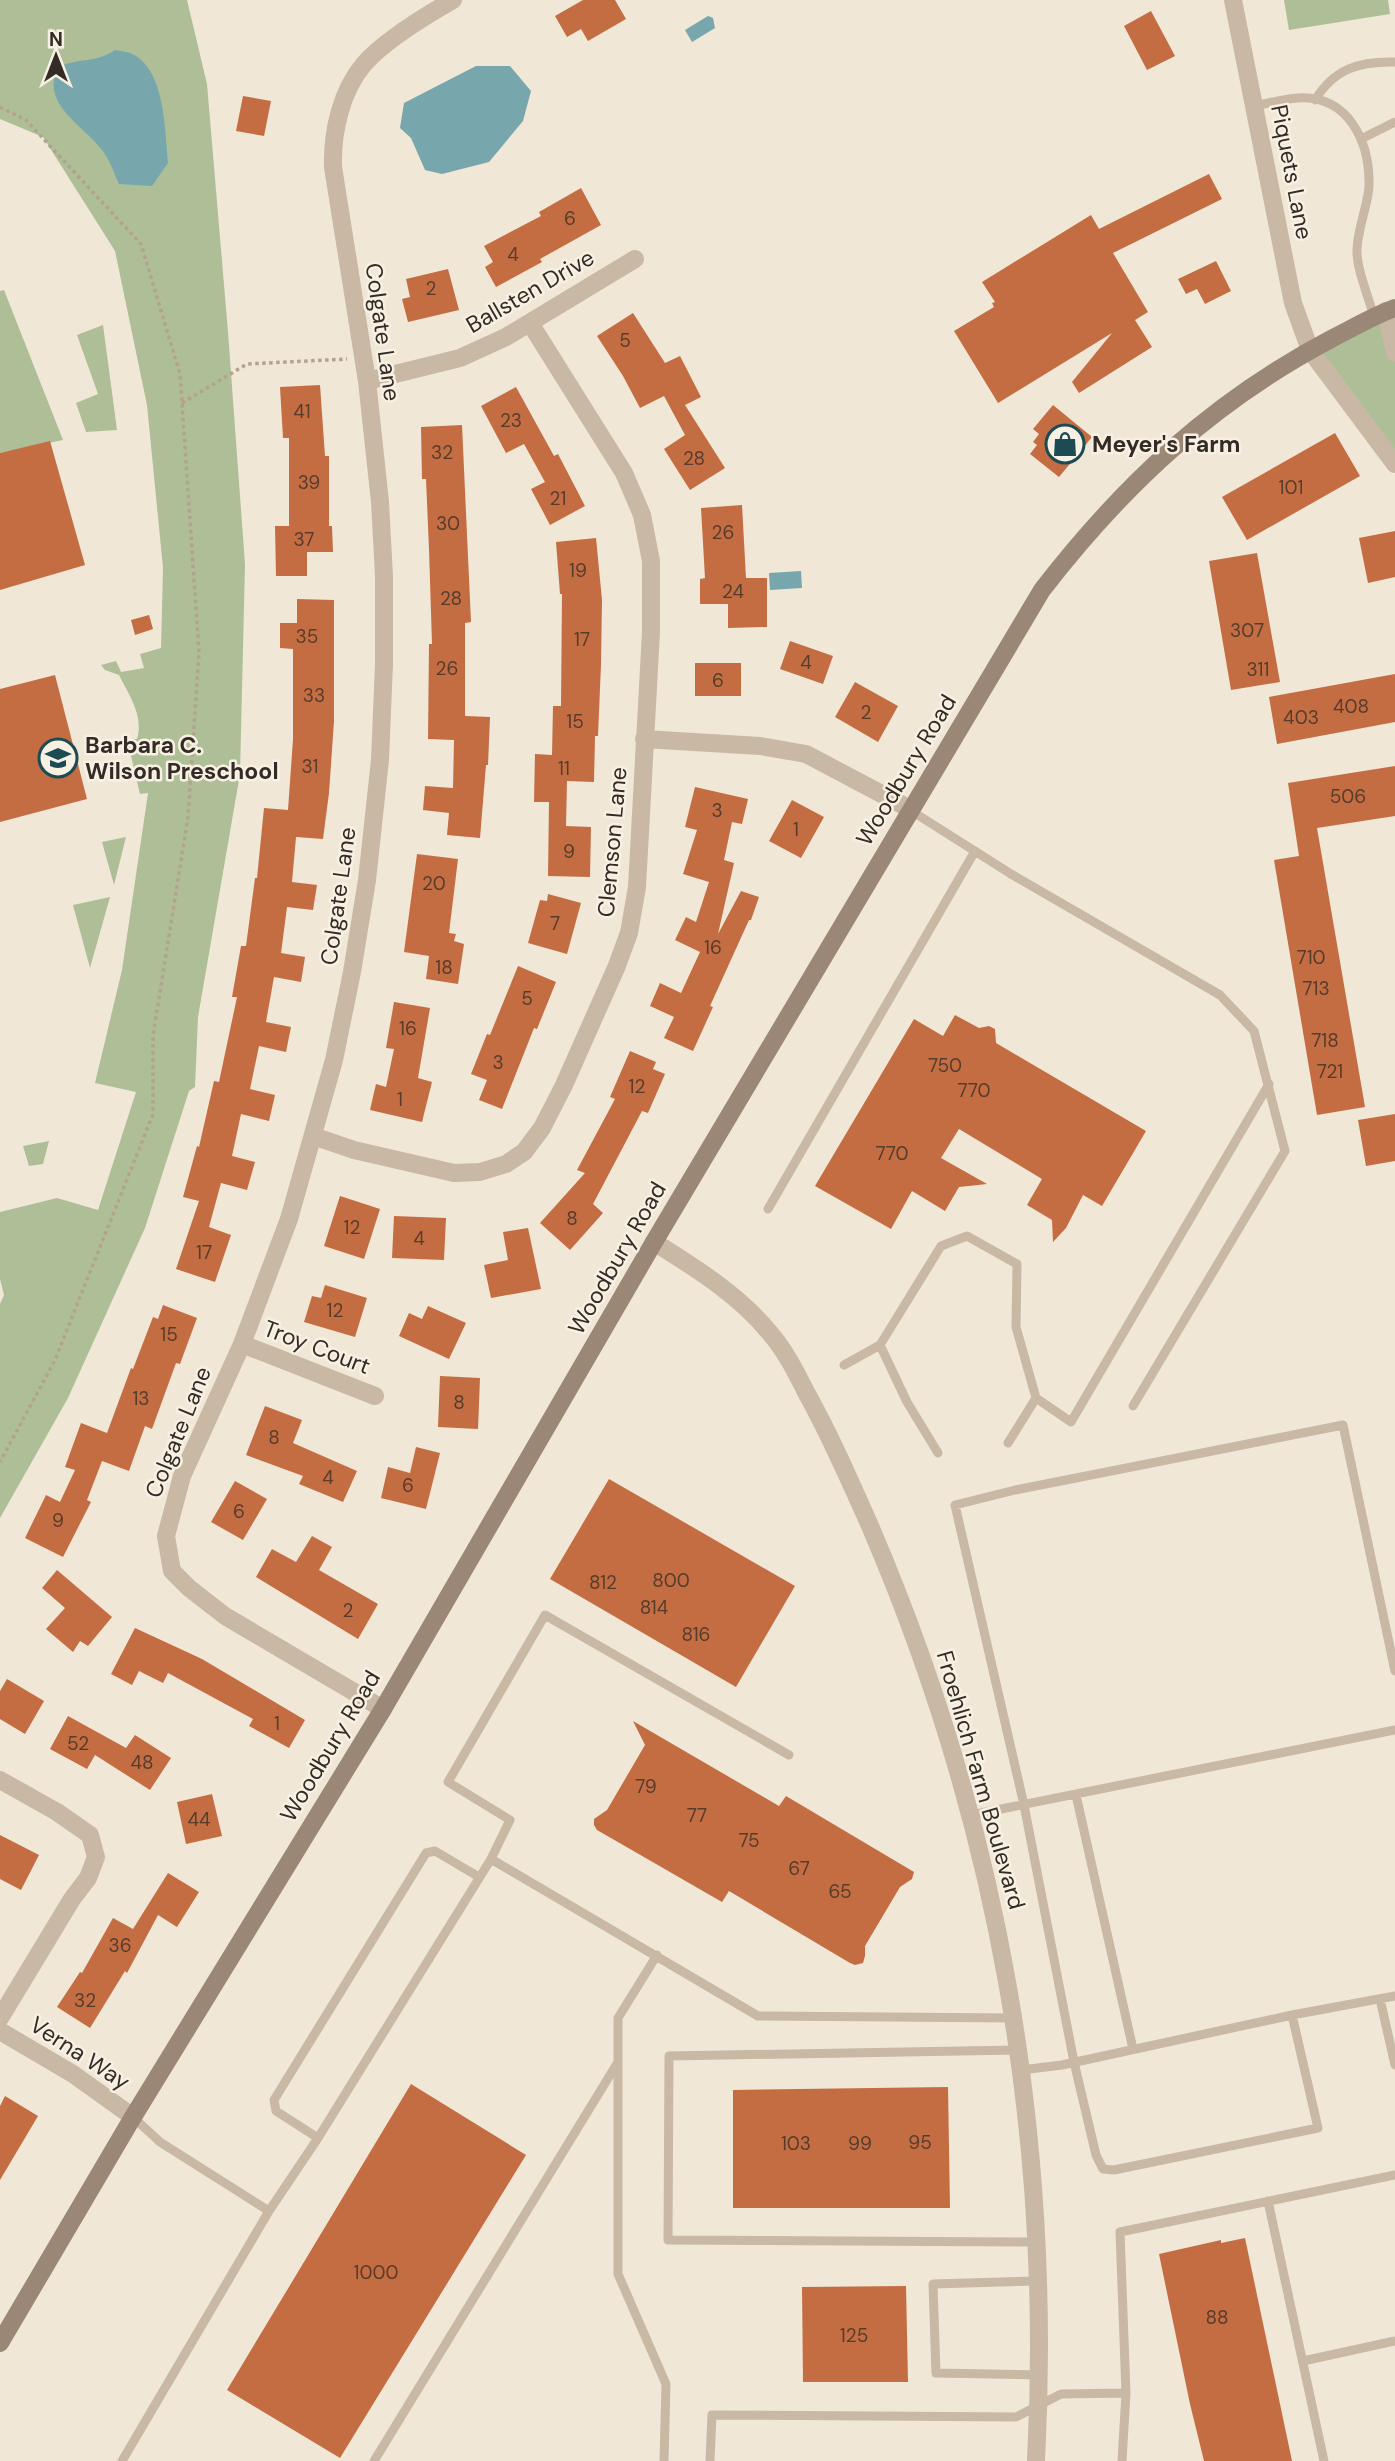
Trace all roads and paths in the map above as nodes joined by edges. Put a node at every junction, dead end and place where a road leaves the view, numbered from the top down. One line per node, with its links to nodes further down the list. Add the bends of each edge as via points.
1 (453, 0): 3 (street, Colgate Lane)
2 (1233, 0): 6 (street, Piquets Lane)
3 (428, 6): 15 (street, Colgate Lane, via 364,64 336,124 333,167)
4 (1395, 62): 5 (lane, via 1344,70 1325,84)
5 (1315, 100): 6 (lane, via 1299,98); 9 (lane, via 1326,101 1350,118)
6 (1255, 106): 13 (street, Piquets Lane, via 1293,303)
7 (0, 107): 17 (path, via 26,120 141,244 180,374)
8 (1395, 122): 9 (lane)
9 (1363, 138): 11 (lane, via 1369,186 1357,252)
10 (635, 259): 12 (street, Ballsten Drive)
11 (1385, 312): 13 (main road, Woodbury Road); 14 (street)
12 (530, 323): 16 (street, Ballsten Drive, via 460,358); 19 (street, Clemson Lane, via 624,473 642,515 651,561)
13 (1310, 350): 18 (street, Piquets Lane); 20 (main road, Woodbury Road, via 1177,443 1078,544 1042,590)
14 (1395, 353)
15 (363, 358): 16 (street, Colgate Lane); 17 (path, via 247,364)
16 (367, 381): 23 (street, Colgate Lane, via 384,576 380,760 352,972)
17 (182, 403): 34 (path, via 199,652 188,817 153,1037 153,1114 55,1360)
18 (1395, 464)
19 (644, 739): 20 (street, via 760,746 806,754); 23 (street, Clemson Lane, via 637,887 629,933 564,1086 524,1153 506,1164 454,1173)
20 (910, 809): 21 (lane); 25 (main road, Woodbury Road)
21 (975, 852): 22 (lane, via 1220,995 1254,1031); 24 (lane)
22 (1269, 1084): 30 (lane, via 1071,1422); 31 (lane, via 1285,1151)
23 (313, 1136): 26 (street, Colgate Lane, via 289,1219)
24 (768, 1209)
25 (654, 1242): 36 (main road, Woodbury Road); 42 (street, Froehlich Farm Boulevard, via 740,1303 769,1331 789,1360 836,1446 900,1596)
26 (242, 1344): 29 (street, Troy Court); 36 (street, Colgate Lane, via 181,1476 166,1536 172,1571 225,1616)
27 (880, 1345): 28 (lane); 30 (lane, via 941,1246 967,1236 1017,1264 1016,1327); 33 (lane, via 906,1402)
28 (844, 1365)
29 (375, 1396)
30 (1036, 1398): 32 (lane)
31 (1133, 1406)
32 (1008, 1444)
33 (938, 1453)
34 (0, 1462)
35 (1395, 1671): 41 (lane, via 1343,1425 955,1505)
36 (383, 1709): 58 (main road, Woodbury Road)
37 (1395, 1730): 40 (lane)
38 (789, 1755): 43 (lane, via 545,1615 448,1782 510,1820)
39 (0, 1780): 49 (street, via 90,1835 96,1857 88,1878)
40 (1076, 1795): 41 (lane); 52 (lane)
41 (1024, 1805): 42 (lane); 55 (lane)
42 (971, 1815): 50 (street, Froehlich Farm Boulevard)
43 (491, 1858): 44 (lane); 45 (lane)
44 (479, 1877): 59 (lane); 59 (lane, via 435,1851 426,1853 274,2100 276,2111)
45 (657, 1955): 50 (lane, via 758,2016); 54 (lane, via 618,2018)
46 (1395, 1996): 47 (lane)
47 (1380, 1999): 48 (lane); 56 (lane)
48 (1292, 2015): 52 (lane); 55 (lane, via 1318,2128 1103,2169)
49 (0, 2018)
50 (1014, 2018): 53 (street, Froehlich Farm Boulevard)
51 (0, 2031): 58 (street, Verna Way, via 73,2074)
52 (1133, 2049): 55 (lane)
53 (1018, 2050): 57 (street, Froehlich Farm Boulevard); 63 (lane, via 669,2056 668,2240)
54 (619, 2061): 72 (lane); 73 (lane, via 618,2274 666,2384)
55 (1074, 2062): 57 (lane)
56 (1395, 2065)
57 (1021, 2070): 63 (street, Froehlich Farm Boulevard)
58 (133, 2117): 62 (lane, via 160,2143); 66 (main road, Woodbury Road)
59 (318, 2138): 62 (lane)
60 (1395, 2175): 61 (lane)
61 (1268, 2202): 67 (lane); 69 (lane, via 1120,2232)
62 (270, 2211): 71 (lane)
63 (1038, 2242): 64 (street, Froehlich Farm Boulevard)
64 (1039, 2281): 68 (street, Froehlich Farm Boulevard); 68 (lane, via 933,2284 936,2373)
65 (1395, 2342): 67 (lane)
66 (0, 2343)
67 (1303, 2361): 77 (lane)
68 (1040, 2375): 70 (street, Froehlich Farm Boulevard)
69 (1126, 2393): 70 (lane, via 1061,2393); 76 (lane)
70 (1039, 2405): 74 (lane, via 1016,2417 712,2415); 75 (street, Froehlich Farm Boulevard)
71 (122, 2461)
72 (374, 2461)
73 (664, 2461)
74 (710, 2461)
75 (1036, 2461)
76 (1122, 2461)
77 (1324, 2461)

